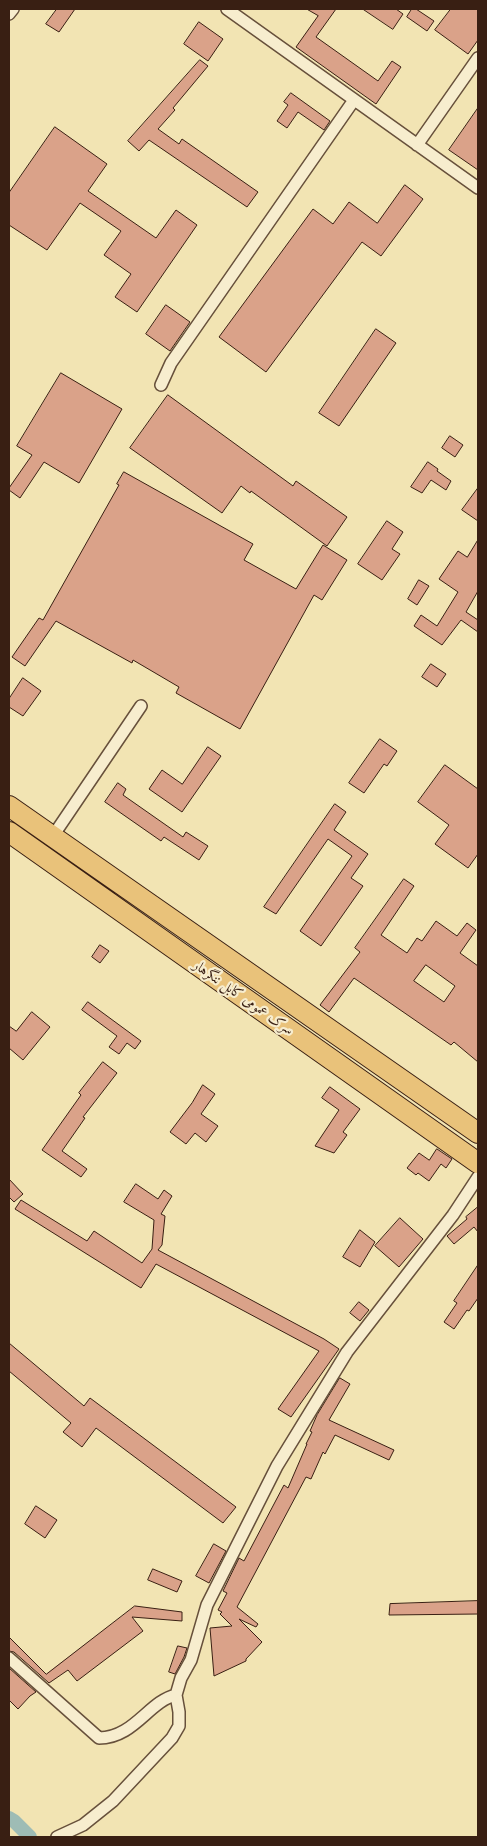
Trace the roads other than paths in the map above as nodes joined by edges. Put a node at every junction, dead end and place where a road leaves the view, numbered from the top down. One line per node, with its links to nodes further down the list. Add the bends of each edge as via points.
1 (13, 9): 3 (street)
2 (228, 9): 5 (street)
3 (9, 14)
4 (478, 58): 6 (street)
5 (354, 100): 6 (street); 8 (street, via 171,363)
6 (417, 145): 7 (street)
7 (478, 188)
8 (161, 385)
9 (141, 706): 12 (street)
10 (9, 806): 12 (highway, سرک عمومی کابل ننگرهار)
11 (9, 832): 14 (highway, سرک عمومی کابل ننگرهار)
12 (53, 836): 13 (highway, سرک عمومی کابل ننگرهار)
13 (219, 953): 14 (highway); 15 (highway, سرک عمومی کابل ننگرهار)
14 (206, 972): 16 (highway, سرک عمومی کابل ننگرهار)
15 (476, 1126)
16 (478, 1163)
17 (478, 1177): 19 (street, via 347,1352 286,1452 207,1605)
18 (9, 1658): 19 (street, via 99,1738 108,1738 137,1723 167,1697)
19 (176, 1695): 20 (street, via 179,1726 172,1738 113,1800 84,1824)
20 (57, 1837)

